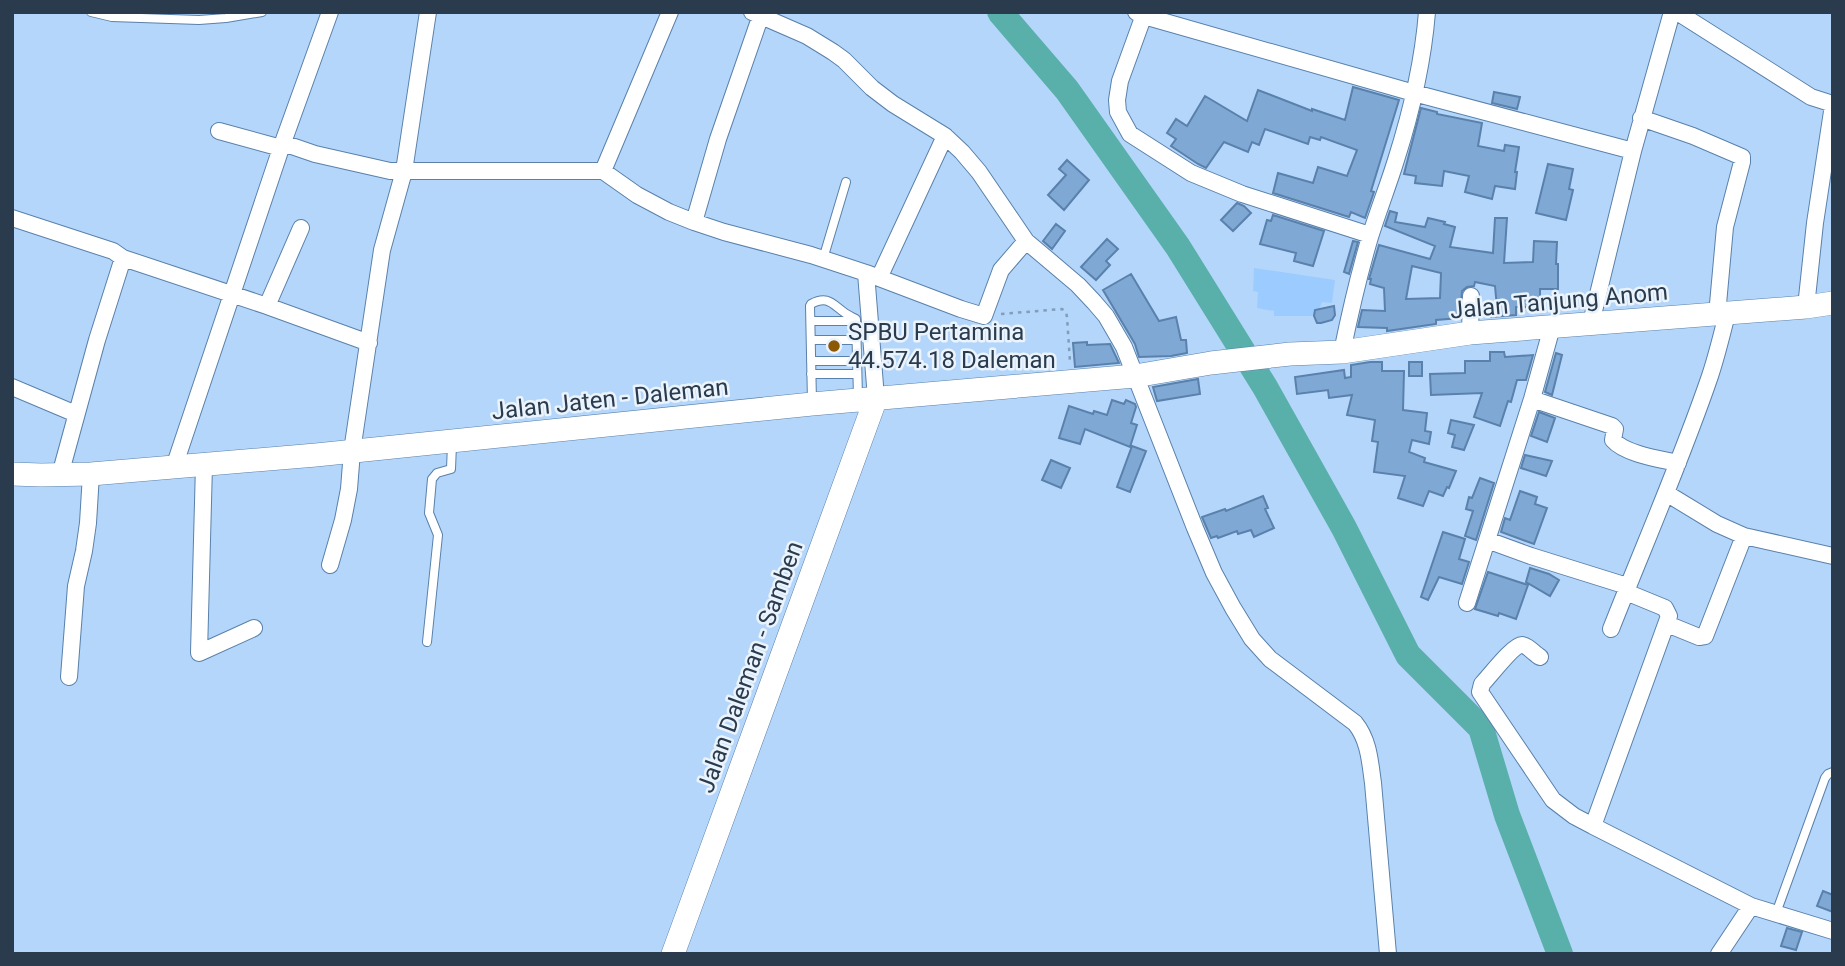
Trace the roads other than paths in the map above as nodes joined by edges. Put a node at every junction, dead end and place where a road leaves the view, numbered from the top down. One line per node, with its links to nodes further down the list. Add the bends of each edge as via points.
1 (91, 12): 2 (lane, via 112,18 199,20)
2 (262, 12)
3 (330, 12): 15 (street)
4 (428, 12): 18 (street)
5 (670, 12): 17 (street)
6 (1427, 12): 10 (street)
7 (1142, 14): 10 (street); 23 (street, via 1117,100 1130,134 1191,173)
8 (1673, 15): 11 (street, via 1811,97); 12 (street)
9 (759, 16): 14 (street, via 833,52 872,88); 21 (street)
10 (1414, 93): 16 (street); 23 (street)
11 (1832, 115): 32 (street)
12 (1641, 118): 16 (street); 33 (street, via 1742,157 1725,227)
13 (219, 131): 15 (street)
14 (943, 140): 24 (street, via 962,152 979,172); 27 (street)
15 (282, 146): 18 (street); 28 (street)
16 (1633, 151): 36 (street)
17 (603, 171): 18 (street); 21 (street, via 651,202)
18 (404, 172): 41 (street, via 382,250)
19 (846, 182): 26 (lane)
20 (12, 218): 25 (street)
21 (694, 222): 26 (street)
22 (301, 228): 31 (street)
23 (1370, 235): 42 (street)
24 (1026, 241): 27 (street, via 1000,270 984,316); 48 (street, via 1106,316)
25 (123, 258): 28 (street); 53 (street)
26 (824, 259): 27 (street)
27 (872, 276): 50 (street)
28 (232, 294): 31 (street); 58 (street)
29 (1471, 296): 38 (street)
30 (1833, 303): 32 (main road, Jalan Tanjung Anom)
31 (268, 306): 41 (street)
32 (1806, 307): 33 (main road, Jalan Tanjung Anom)
33 (1722, 314): 36 (main road, Jalan Tanjung Anom); 56 (street, via 1711,373)
34 (811, 321): 35 (lane); 35 (lane, via 810,306 819,300 834,302); 39 (lane)
35 (856, 321): 40 (lane)
36 (1591, 323): 37 (main road, Jalan Tanjung Anom)
37 (1552, 327): 38 (main road, Jalan Tanjung Anom); 51 (street)
38 (1470, 333): 42 (main road, Jalan Tanjung Anom)
39 (811, 340): 40 (lane); 43 (lane)
40 (856, 340): 44 (lane)
41 (369, 343): 55 (street)
42 (1342, 352): 45 (main road, Jalan Tanjung Anom)
43 (811, 361): 44 (lane); 46 (lane)
44 (857, 361): 47 (lane)
45 (1212, 363): 48 (main road, Jalan Jaten - Daleman)
46 (811, 374): 47 (lane); 52 (lane)
47 (857, 374): 50 (lane)
48 (1135, 376): 50 (main road, Jalan Jaten - Daleman); 81 (street, via 1214,572 1252,639 1270,659 1355,723 1364,737 1370,755)
49 (12, 387): 53 (street)
50 (867, 399): 52 (main road, Jalan Jaten - Daleman); 80 (main road, Jalan Daleman - Samben)
51 (1532, 400): 56 (street, via 1612,426 1616,444 1628,450); 64 (street)
52 (811, 404): 54 (main road, Jalan Jaten - Daleman)
53 (76, 414): 61 (street)
54 (453, 441): 55 (main road, Jalan Jaten - Daleman); 72 (lane, via 451,469 432,479 429,513 438,535)
55 (352, 451): 57 (main road, Jalan Jaten - Daleman); 66 (street, via 349,489)
56 (1678, 463): 62 (street)
57 (204, 465): 58 (main road, Jalan Jaten - Daleman); 70 (street, via 200,653)
58 (174, 467): 60 (main road, Jalan Jaten - Daleman)
59 (12, 474): 61 (main road, Jalan Jaten - Daleman)
60 (91, 474): 61 (main road, Jalan Jaten - Daleman); 74 (street)
61 (60, 475)
62 (1667, 493): 63 (street); 67 (street)
63 (1744, 536): 65 (street); 69 (street, via 1705,636)
64 (1487, 540): 67 (street, via 1589,572); 68 (street)
65 (1833, 556)
66 (330, 565)
67 (1626, 589): 69 (street, via 1665,608); 71 (street)
68 (1467, 603)
69 (1667, 624): 76 (street)
70 (254, 628)
71 (1611, 629)
72 (428, 642)
73 (1540, 657): 76 (street, via 1520,645 1482,684 1480,692 1553,800)
74 (69, 677)
75 (1833, 772): 77 (lane, via 1825,778)
76 (1593, 827): 78 (street)
77 (1779, 905)
78 (1751, 906): 79 (street); 82 (street)
79 (1833, 931)
80 (673, 954)
81 (1388, 954)
82 (1719, 954)

